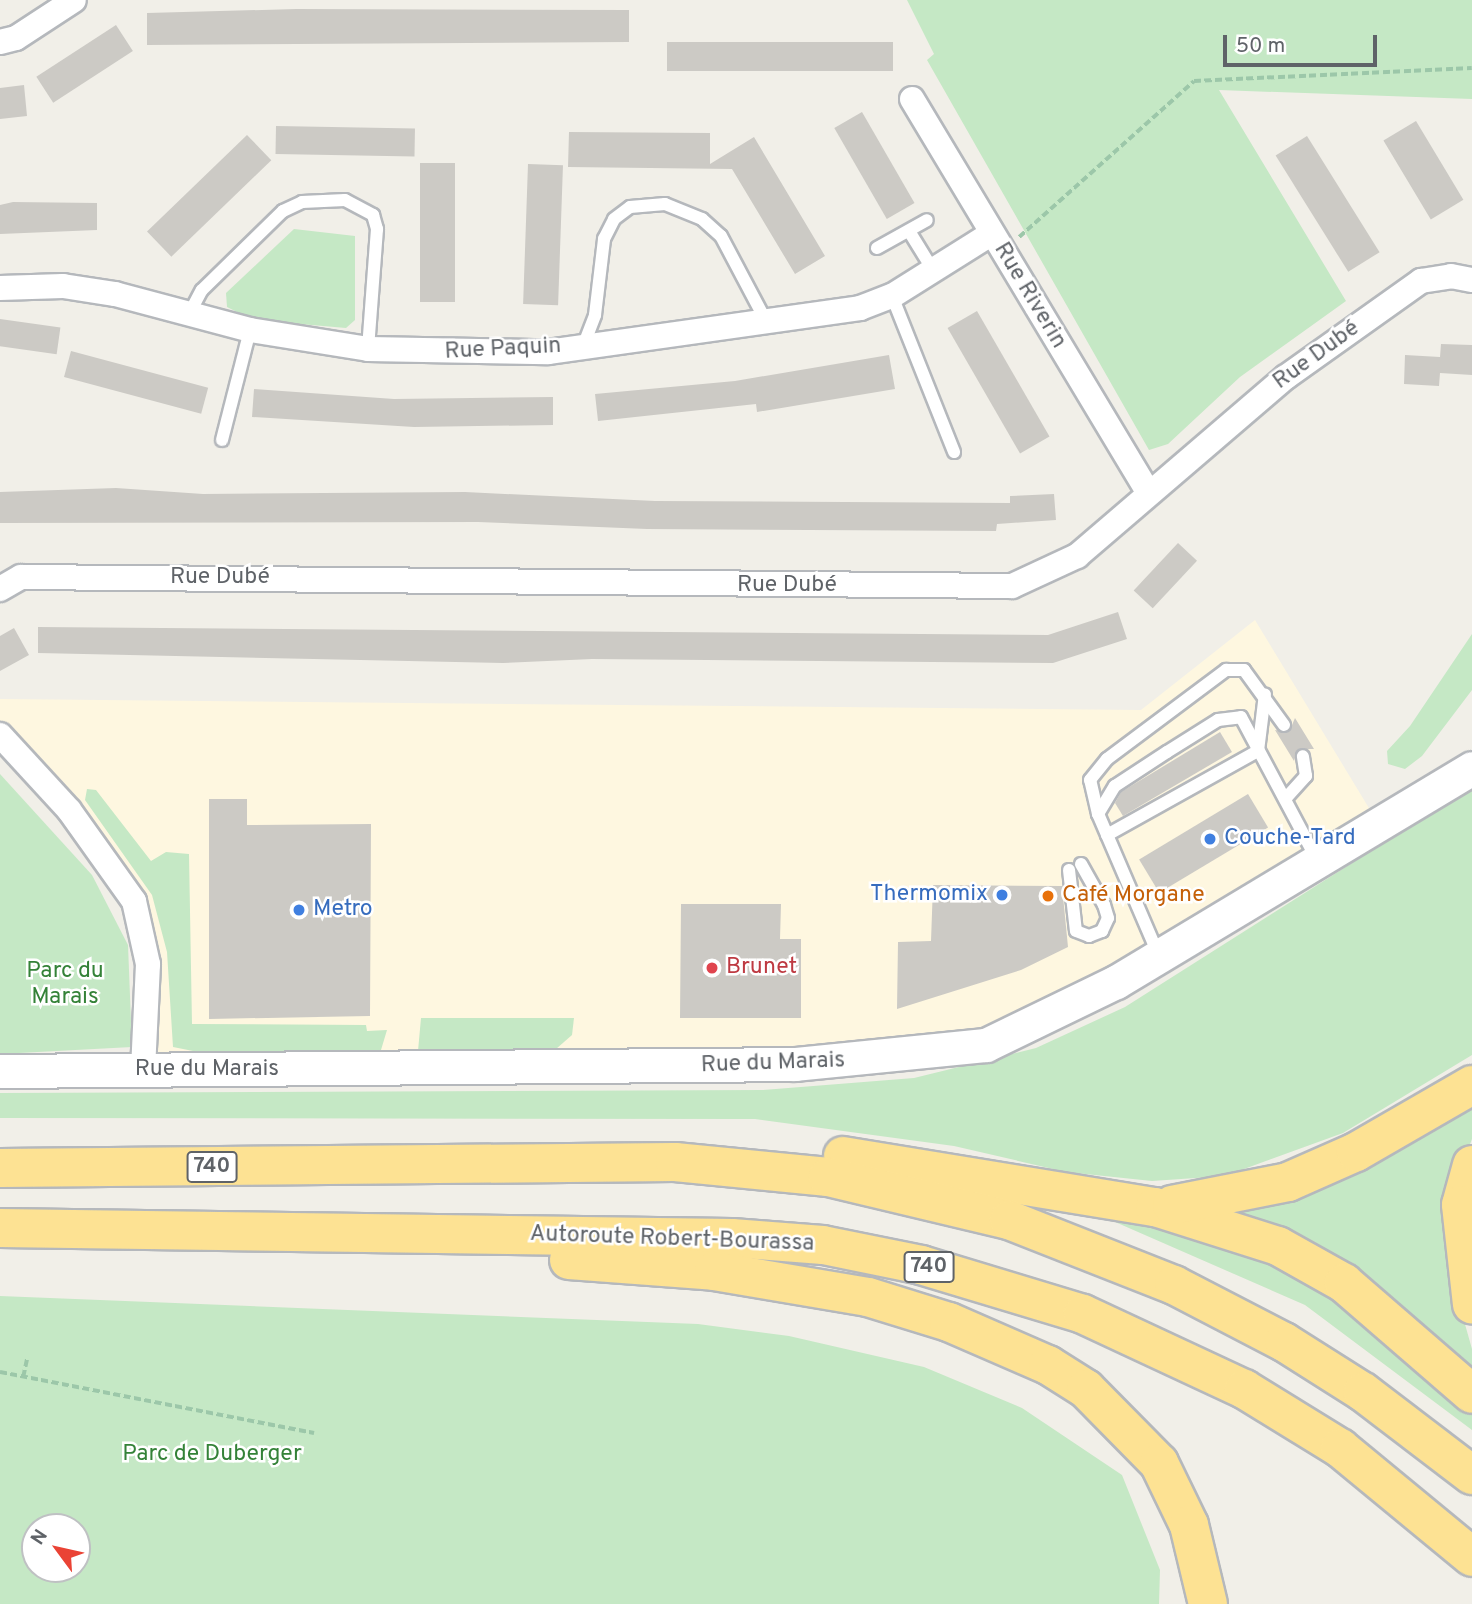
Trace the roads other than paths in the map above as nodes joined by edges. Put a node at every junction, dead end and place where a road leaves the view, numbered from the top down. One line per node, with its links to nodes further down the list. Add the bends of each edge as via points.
1 (74, 0): 2 (street, via 16,38)
2 (0, 42)
3 (912, 99): 6 (street, Rue Riverin)
4 (927, 220): 5 (lane)
5 (909, 231): 7 (lane); 8 (lane)
6 (996, 243): 8 (street, Rue Paquin); 19 (street, Rue Riverin)
7 (877, 248)
8 (933, 270): 11 (street, Rue Paquin)
9 (1472, 280): 19 (street, Rue Dubé, via 1451,276 1421,281 1286,377)
10 (0, 288): 12 (street, Rue Paquin, via 76,288)
11 (892, 296): 13 (street, Rue Paquin, via 818,317); 18 (lane)
12 (189, 314): 14 (street, Rue Paquin); 16 (lane, via 202,290 283,211 302,202 345,200 373,215 377,229)
13 (767, 323): 15 (street, Rue Paquin); 15 (lane, via 721,236 702,219 665,204 630,207 614,219 604,239 595,315)
14 (250, 330): 16 (street, Rue Paquin); 17 (lane)
15 (584, 344): 16 (street, Rue Paquin, via 548,352)
16 (368, 349)
17 (222, 440)
18 (954, 453)
19 (1148, 492): 20 (street, Rue Dubé, via 1077,556 1012,586 21,578)
20 (0, 589)
21 (1265, 693): 22 (lane); 24 (lane); 28 (lane, via 1244,670 1226,670 1107,759 1090,780)
22 (1284, 725)
23 (0, 735): 33 (street, via 76,820 134,901 148,964)
24 (1258, 751): 27 (lane); 28 (lane, via 1241,717 1218,720 1115,786); 29 (lane)
25 (1303, 756): 27 (lane, via 1306,776)
26 (1472, 768): 30 (street, Rue du Marais)
27 (1286, 798): 30 (lane)
28 (1098, 814): 29 (lane)
29 (1107, 835): 32 (lane)
30 (1316, 859): 32 (street, Rue du Marais)
31 (1075, 867): 31 (lane, via 1104,905 1108,918 1102,931 1089,936 1076,931)
32 (1159, 956): 33 (street, Rue du Marais, via 1075,1005 986,1045 935,1053 794,1065)
33 (143, 1070): 34 (street, Rue du Marais)
34 (0, 1071)
35 (1472, 1085): 39 (highway, via 1356,1152 1288,1182 1206,1202)
36 (674, 1162): 38 (highway, 740); 39 (highway, via 755,1146 799,1150); 44 (highway, 740, via 828,1177 1009,1220 1092,1250 1284,1342 1363,1392)
37 (1472, 1165): 42 (highway, via 1461,1205)
38 (0, 1168)
39 (1155, 1207): 43 (highway, via 1278,1246 1344,1283)
40 (0, 1228): 41 (highway, Autoroute Robert-Bourassa / 740)
41 (309, 1232): 45 (highway, Autoroute Robert-Bourassa / 740, via 732,1238 823,1245 1006,1288 1154,1343 1244,1389 1340,1448); 46 (highway, via 481,1255 786,1281 868,1297 1006,1345 1086,1390 1159,1463 1189,1525)
42 (1472, 1304)
43 (1472, 1394)
44 (1472, 1475)
45 (1472, 1557)
46 (1208, 1604)

